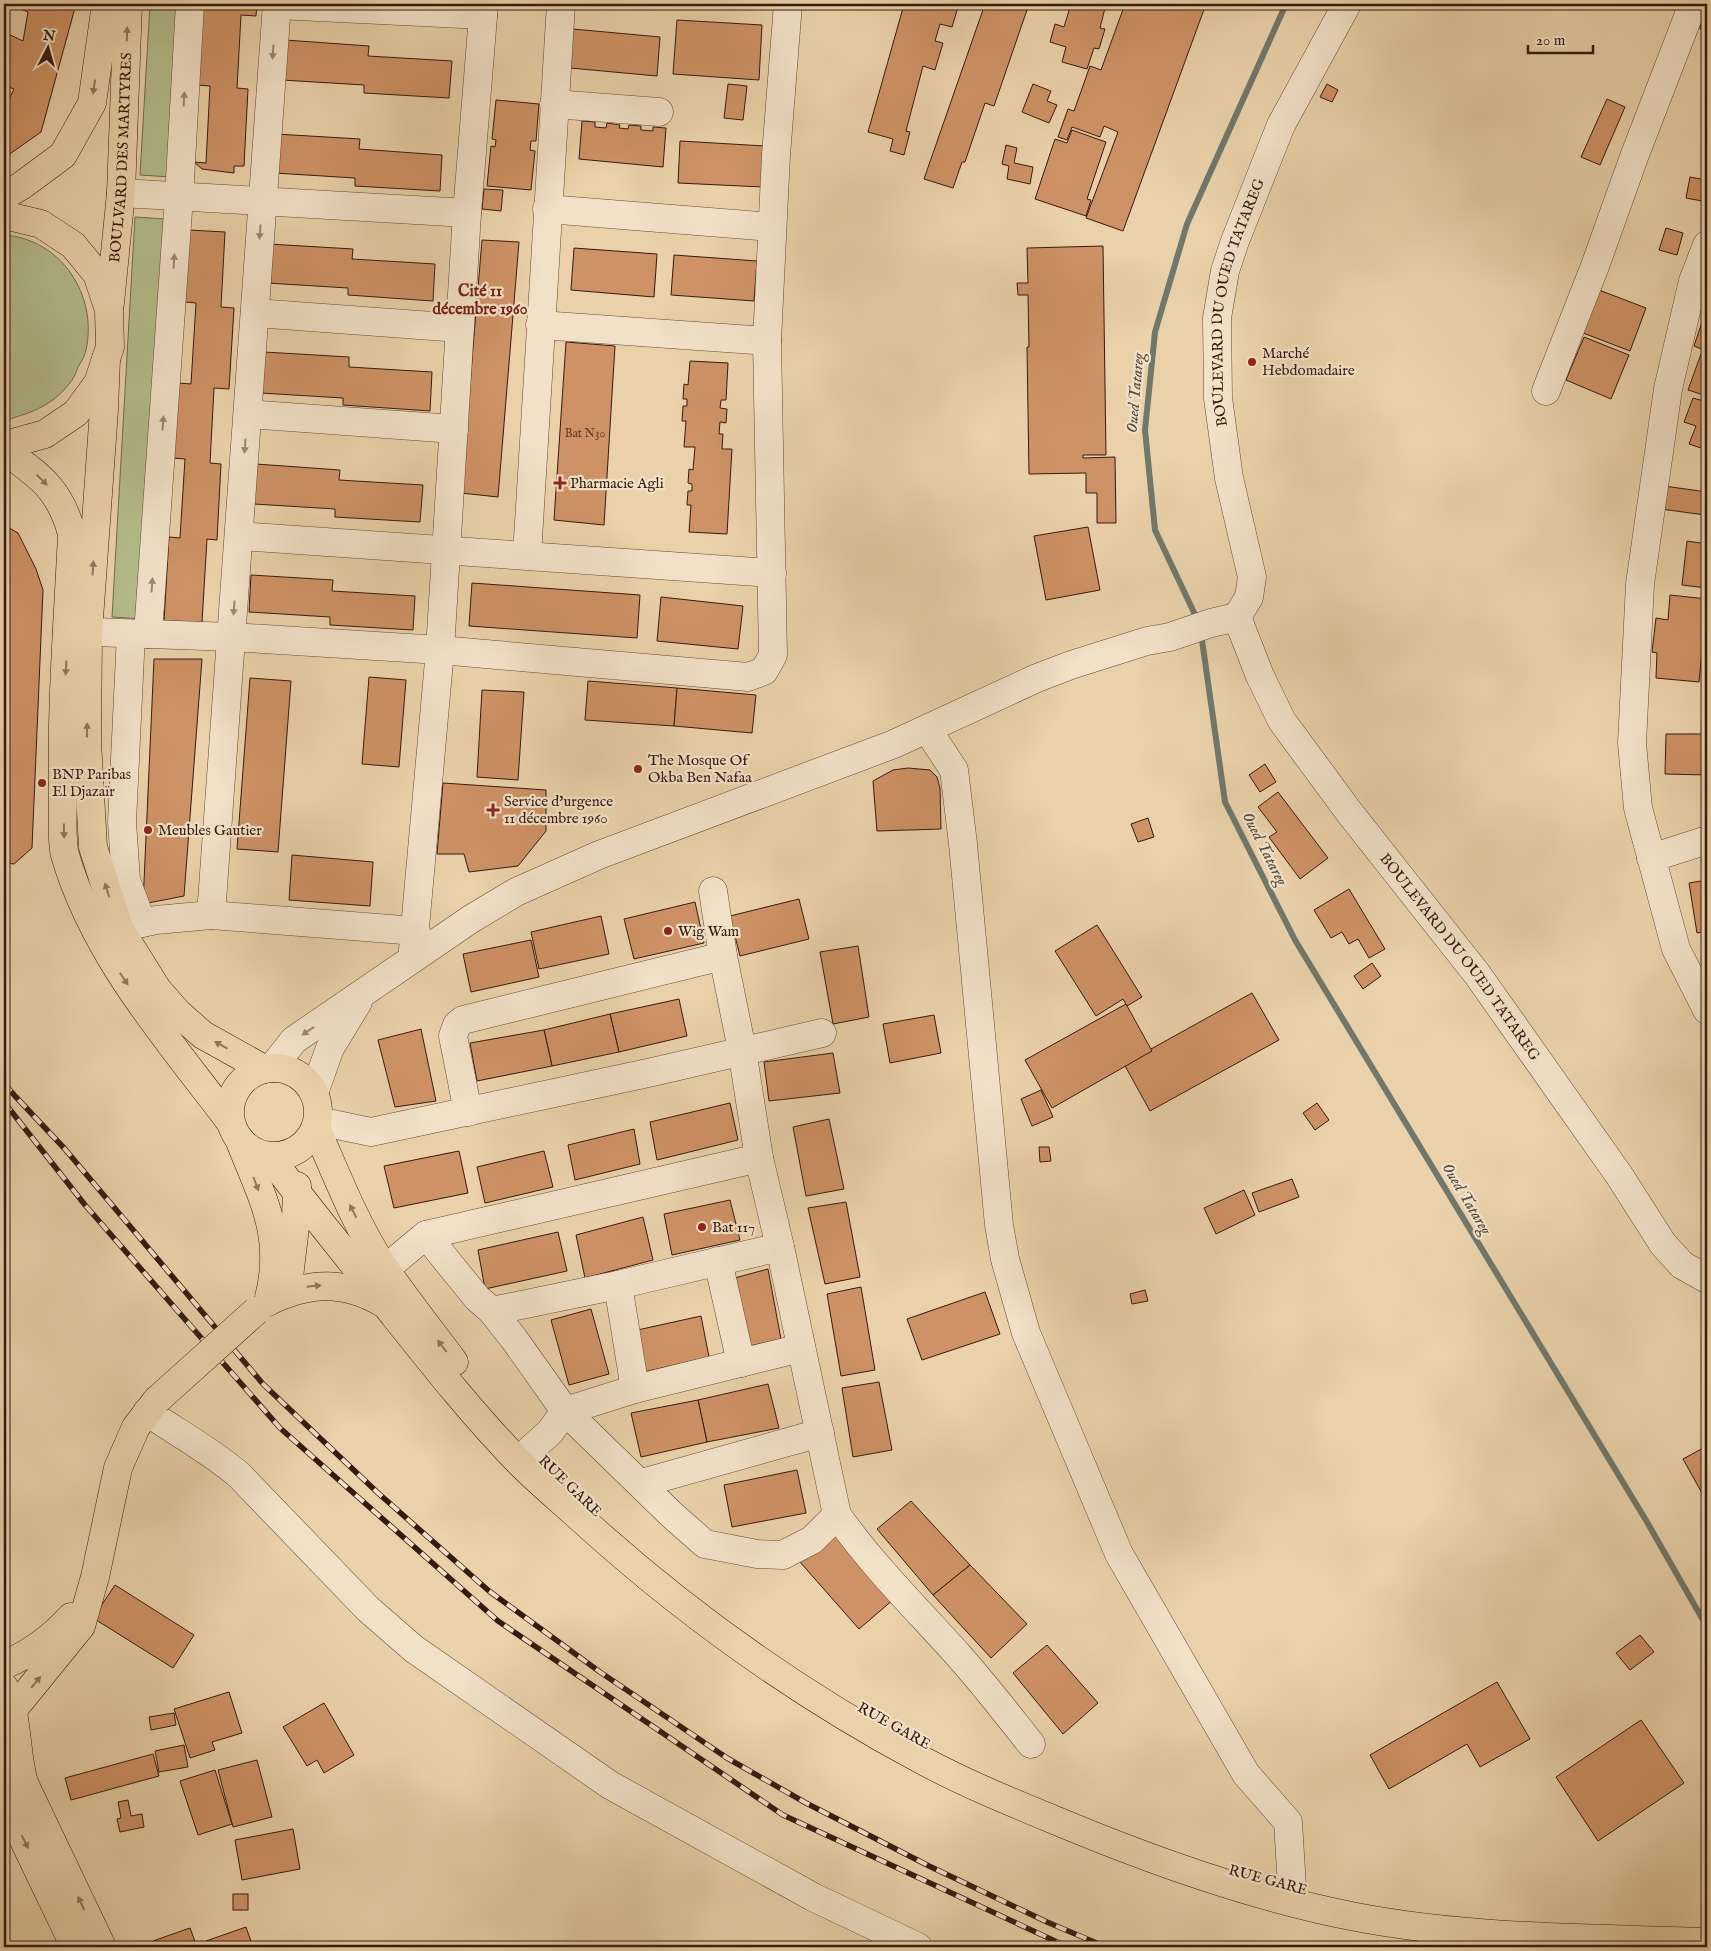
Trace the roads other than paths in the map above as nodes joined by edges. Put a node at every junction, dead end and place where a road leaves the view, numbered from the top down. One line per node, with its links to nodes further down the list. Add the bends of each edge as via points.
1 (106, 4): 13 (main road, one-way to 13, via 92,103 63,155)
2 (128, 4): 12 (main road, BOULVARD DES MARTYRES, one-way to 2)
3 (190, 4): 14 (street, one-way to 3)
4 (277, 4): 9 (street); 15 (street, one-way to 15)
5 (561, 4): 10 (street)
6 (788, 4): 19 (street)
7 (1347, 4): 36 (street, BOULEVARD DU OUED TATAREG, via 1281,125 1225,271 1217,318 1218,398 1229,478 1252,576 1248,598)
8 (1693, 4): 27 (street)
9 (483, 10): 17 (street)
10 (554, 104): 11 (street); 16 (street)
11 (659, 112)
12 (121, 193): 14 (street); 21 (main road, BOULVARD DES MARTYRES)
13 (4, 196)
14 (179, 197): 15 (street); 38 (street, one-way to 14)
15 (263, 202): 17 (street); 22 (street, one-way to 22)
16 (547, 210): 19 (street); 23 (street)
17 (467, 213): 24 (street)
18 (4, 215): 21 (main road, via 41,224 73,245 97,274)
19 (772, 227): 25 (street)
20 (1707, 245): 43 (street, via 1693,281 1668,389 1640,584 1632,743 1638,808)
21 (109, 310): 26 (main road, via 110,347)
22 (255, 313): 24 (street); 28 (street)
23 (540, 325): 25 (street); 34 (street)
24 (460, 328): 29 (street)
25 (767, 341): 35 (street)
26 (106, 359): 30 (main road, via 98,382 76,413 45,434); 37 (main road, one-way to 26, via 104,410)
27 (1546, 391)
28 (248, 414): 29 (street); 32 (street, one-way to 32)
29 (454, 429): 33 (street)
30 (4, 444)
31 (4, 450): 37 (main road, one-way to 37, via 46,483 67,515 72,534)
32 (239, 536): 33 (street); 39 (street, one-way to 39)
33 (446, 549): 34 (street); 40 (street)
34 (527, 555): 35 (street)
35 (772, 573): 40 (street, via 773,655 764,671 748,677)
36 (1224, 620): 41 (street, via 1071,665); 66 (street, BOULEVARD DU OUED TATAREG, via 1260,676 1282,720 1349,812 1477,974 1619,1175 1663,1244 1682,1265)
37 (78, 632): 38 (street); 46 (main road, one-way to 37, via 93,847); 58 (main road, one-way to 58, via 62,740 64,853 85,911 134,996)
38 (140, 634): 39 (street); 46 (street, via 122,822)
39 (232, 637): 40 (street); 45 (street)
40 (440, 650): 47 (street)
41 (927, 728): 49 (street, via 894,744 608,852 516,892 471,918); 85 (street, via 954,770 999,1225 1026,1333 1119,1554 1246,1774 1288,1822)
42 (1707, 840): 43 (street)
43 (1651, 858): 51 (street, via 1676,949)
44 (713, 891): 48 (street)
45 (212, 915): 46 (street); 47 (street)
46 (130, 926): 54 (main road, one-way to 46, via 203,1035 178,1013 157,988)
47 (416, 931): 49 (street)
48 (723, 956): 53 (street); 56 (street, via 463,1020 453,1036)
49 (412, 959): 50 (street)
50 (363, 994): 54 (street, one-way to 54, via 294,1040); 55 (street, via 330,1048)
51 (1707, 1010)
52 (822, 1033): 53 (street)
53 (742, 1050): 56 (street); 60 (street)
54 (268, 1068): 55 (main road, via 297,1074); 58 (main road, via 251,1074 233,1095 230,1109)
55 (314, 1092): 57 (main road, via 318,1106)
56 (468, 1112): 57 (street, via 372,1132)
57 (317, 1124): 59 (main road, via 304,1146); 65 (main road, RUE GARE, one-way to 57, via 348,1202)
58 (235, 1131): 59 (main road, via 252,1150); 68 (main road, one-way to 68, via 271,1223 275,1263)
59 (282, 1154): 61 (main road)
60 (758, 1158): 62 (street); 63 (street)
61 (297, 1194): 68 (main road, via 294,1244); 69 (main road, RUE GARE)
62 (426, 1235): 65 (street); 70 (street, via 476,1298)
63 (780, 1247): 64 (street); 71 (street)
64 (718, 1261): 67 (street); 72 (street)
65 (385, 1269): 77 (main road, RUE GARE, one-way to 65, via 458,1367)
66 (1707, 1280)
67 (618, 1285): 70 (street); 73 (street)
68 (270, 1302): 69 (main road, one-way to 69, via 304,1288 338,1286 355,1290); 74 (main road, bridge)
69 (386, 1305): 87 (main road, RUE GARE, via 520,1462 673,1599 761,1664 837,1712 921,1760 981,1789 1147,1857 1289,1902 1356,1917 1510,1936)
70 (492, 1311): 75 (street)
71 (801, 1348): 72 (street); 76 (street)
72 (740, 1363): 73 (street)
73 (635, 1389): 75 (street)
74 (152, 1406): 80 (main road, via 136,1427 118,1468); 90 (street, via 192,1442 239,1475 368,1609 414,1649 601,1779 813,1897)
75 (565, 1411): 77 (street, via 550,1432); 78 (street)
76 (820, 1432): 78 (street); 79 (street)
77 (531, 1449): 85 (main road, RUE GARE, via 613,1528 684,1586 772,1651 846,1699 988,1774 1127,1834 1207,1863)
78 (642, 1483): 79 (street, via 705,1544 757,1554 783,1555 812,1540)
79 (837, 1515): 83 (street, via 858,1545 958,1656)
80 (88, 1600): 81 (main road, via 57,1632); 82 (main road, one-way to 80, via 77,1632)
81 (4, 1665)
82 (7, 1706): 89 (main road, one-way to 82, via 24,1783)
83 (1031, 1744)
84 (4, 1799): 88 (main road, one-way to 88)
85 (1292, 1887): 86 (main road, RUE GARE, via 1429,1913)
86 (1707, 1927)
87 (1707, 1942)
88 (75, 1947)
89 (102, 1947)
90 (918, 1947)

